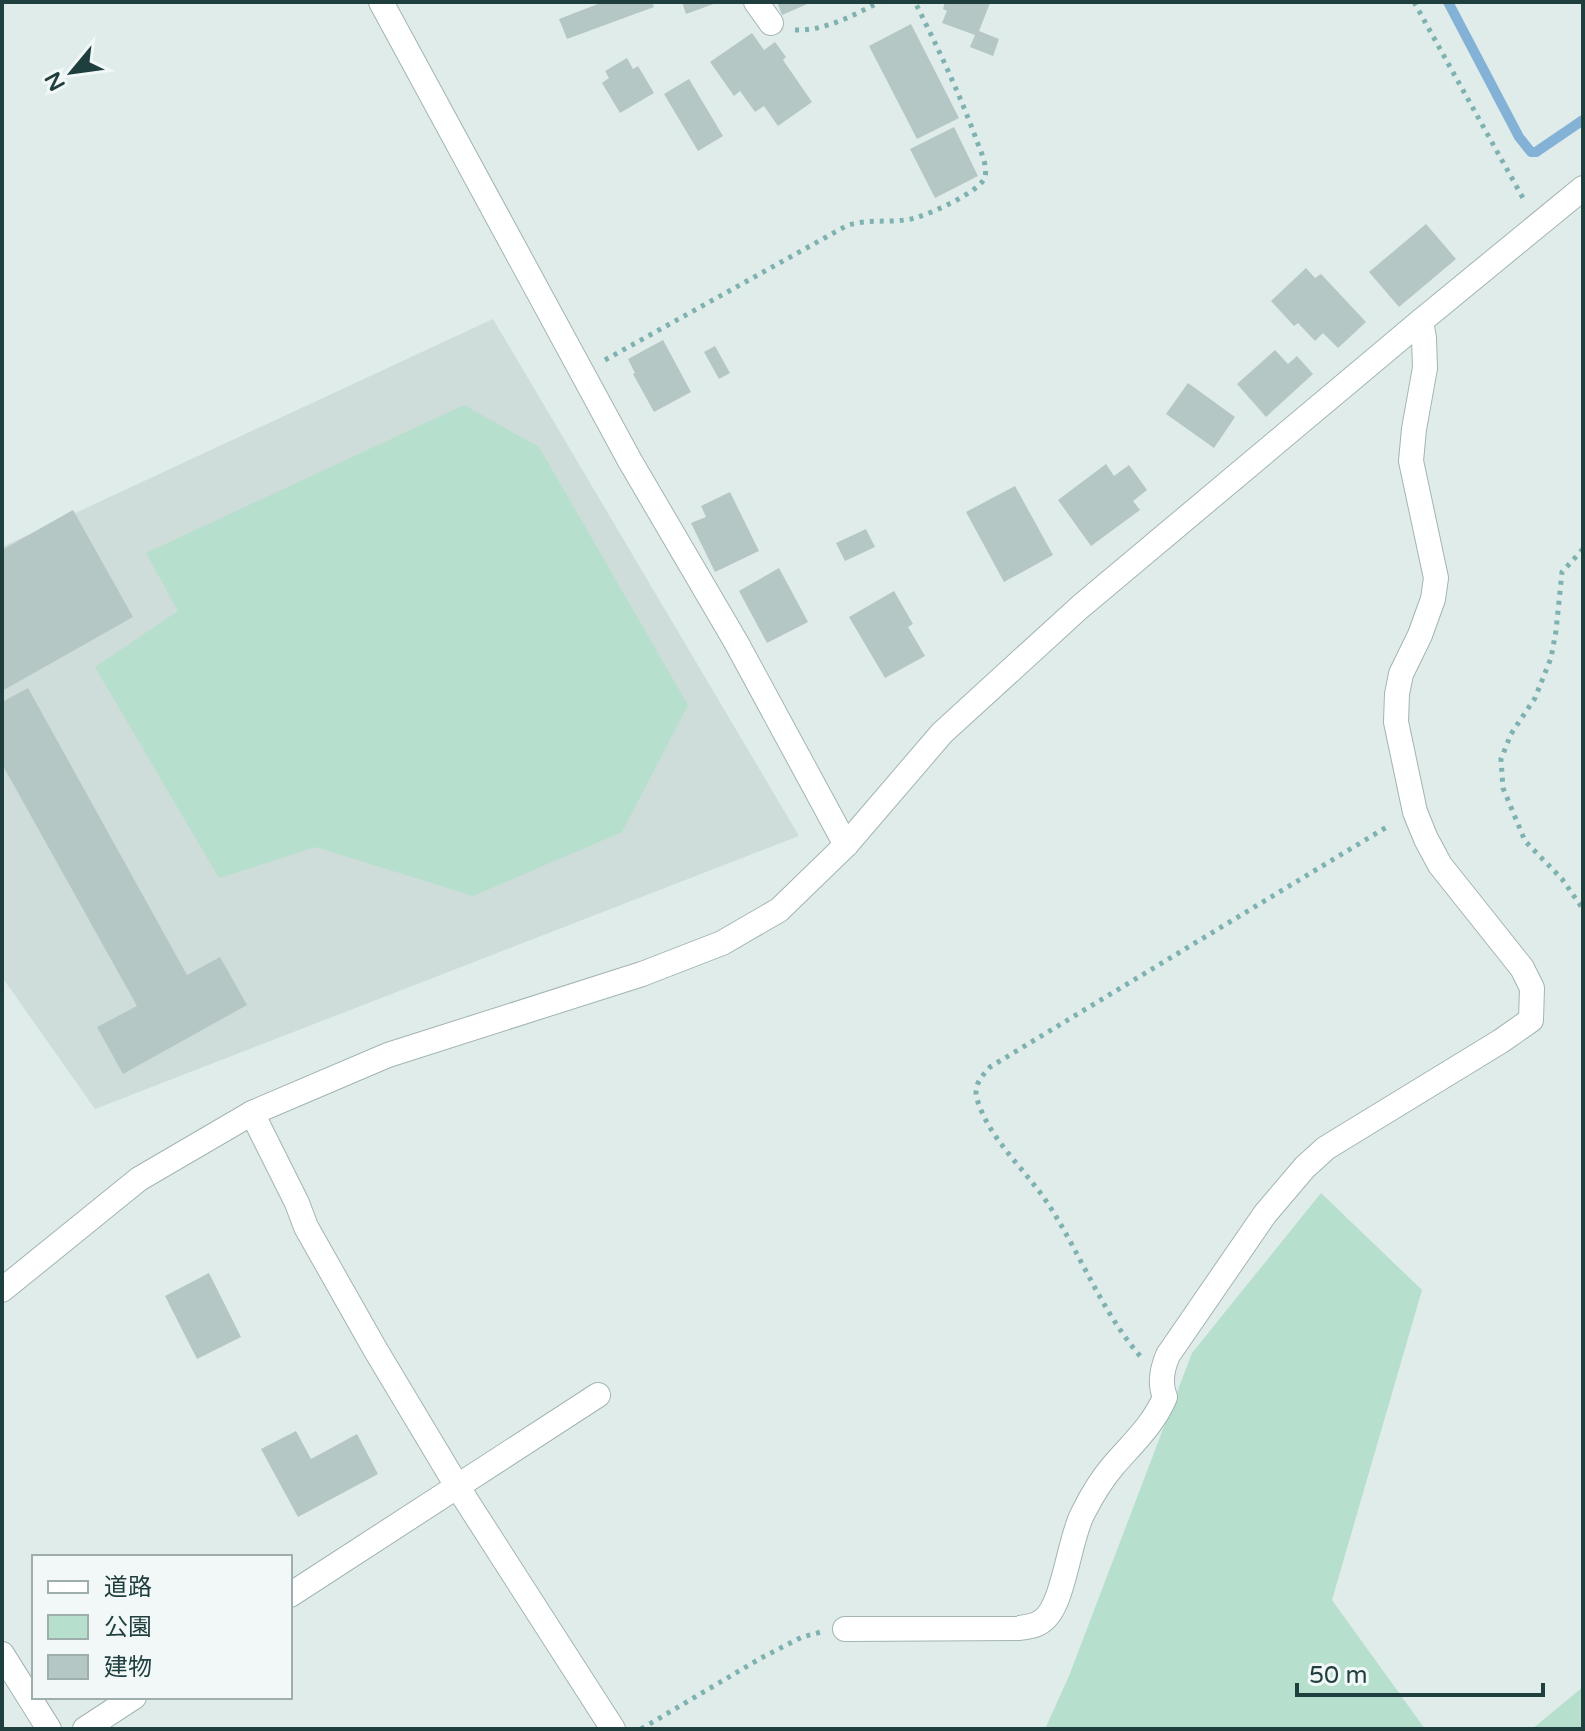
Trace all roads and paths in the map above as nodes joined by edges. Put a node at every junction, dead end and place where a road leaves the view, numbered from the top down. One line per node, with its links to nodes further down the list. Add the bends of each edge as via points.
1 (381, 2): 10 (street)
2 (756, 2): 6 (street)
3 (880, 2): 6 (path, via 813,29)
4 (915, 2): 10 (path, via 959,92 984,163 984,180 977,188 916,218 861,220 846,226)
5 (1414, 2): 8 (path)
6 (771, 23)
7 (1583, 188): 8 (street)
8 (1538, 225): 9 (street)
9 (1421, 321): 12 (street, via 1425,368 1411,461 1436,578 1433,599 1401,674 1396,709); 13 (street, via 1080,607 953,722)
10 (582, 373): 13 (street)
11 (1583, 549): 14 (path, via 1562,572 1551,658 1501,759 1503,788 1525,841)
12 (1415, 812): 17 (street, via 1440,865 1522,968 1532,988 1531,1020 1326,1148 1305,1167 1265,1214 1168,1355); 17 (path, via 979,1078 976,1095 997,1138 1051,1208 1121,1335)
13 (846, 845): 15 (street, via 779,910 722,943 388,1055)
14 (1583, 909)
15 (252, 1113): 16 (street, via 139,1179); 19 (street, via 306,1227)
16 (2, 1290)
17 (1162, 1375): 21 (street, via 1165,1397 1160,1409 1082,1514 1056,1602 1041,1623 1019,1628)
18 (598, 1395): 19 (street)
19 (457, 1486): 20 (street); 26 (street)
20 (292, 1594)
21 (845, 1629): 27 (path, via 802,1637)
22 (2, 1654): 24 (street)
23 (131, 1699): 25 (street)
24 (49, 1729)
25 (85, 1729)
26 (613, 1729)
27 (641, 1729)

